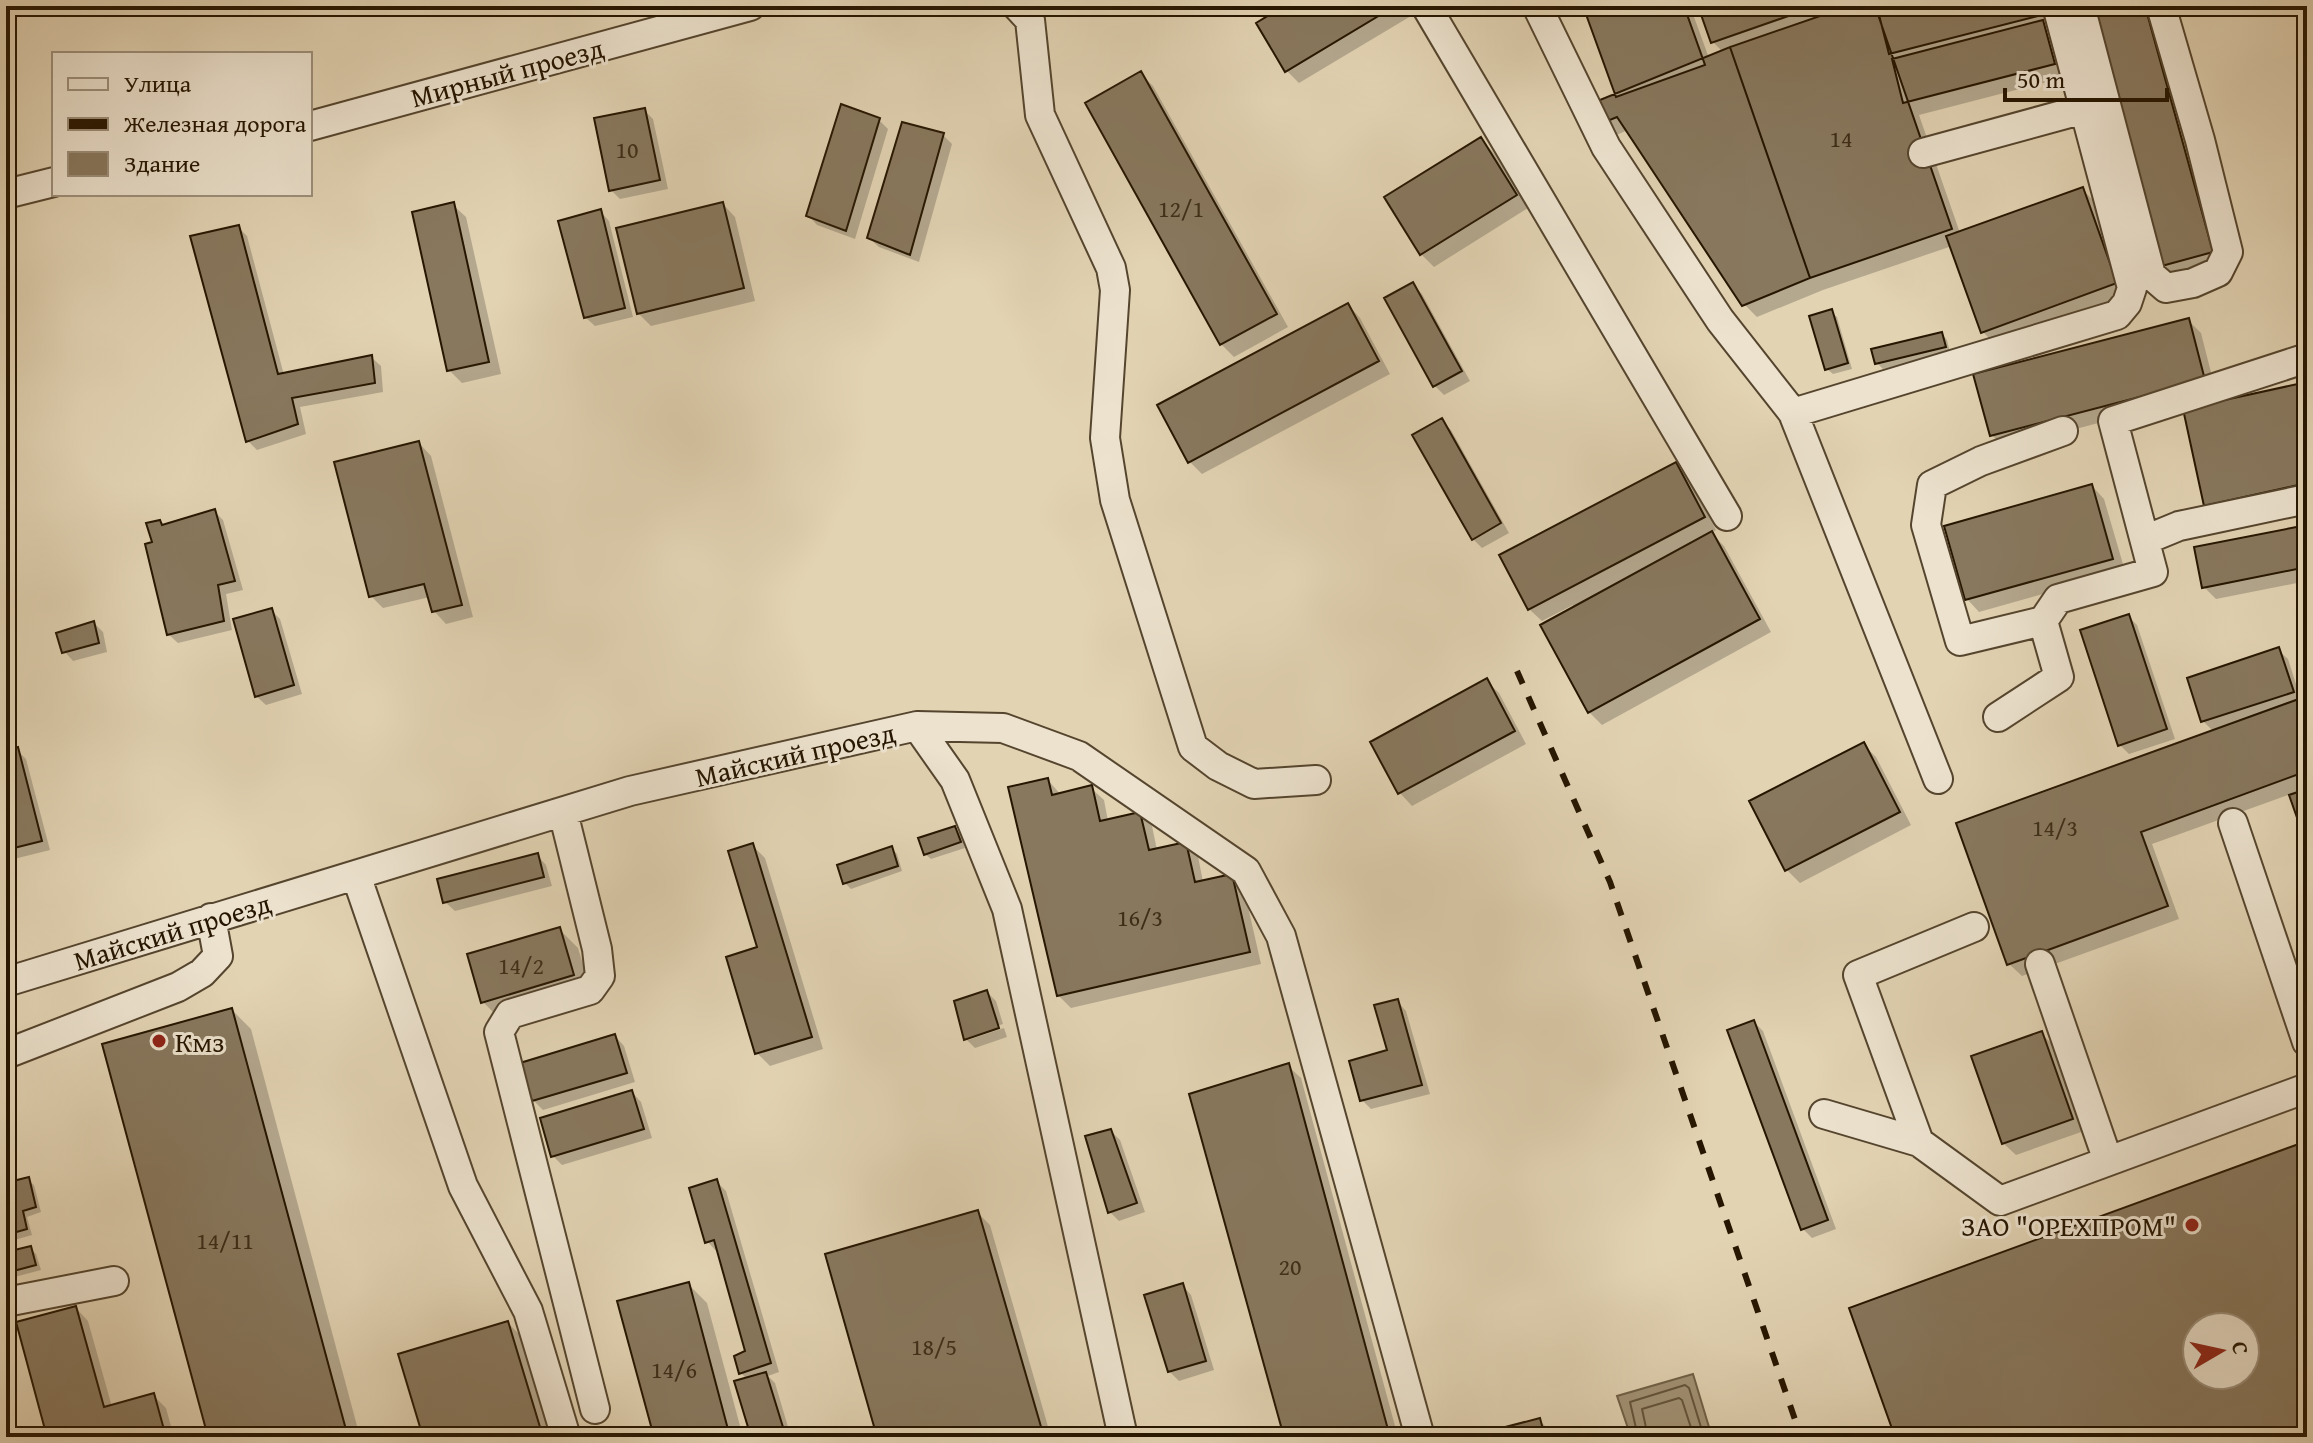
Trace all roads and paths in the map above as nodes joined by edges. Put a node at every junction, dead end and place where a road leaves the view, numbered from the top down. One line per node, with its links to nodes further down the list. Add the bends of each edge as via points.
1 (750, 6): 9 (street, Мирный проезд)
2 (1426, 6): 17 (street)
3 (1537, 6): 14 (street, via 1606,147 1720,320)
4 (2057, 6): 8 (street)
5 (2080, 6): 6 (street, via 2151,275 2166,288 2218,272 2228,252)
6 (2161, 6)
7 (1031, 11): 23 (street, via 1040,115 1111,268 1115,290 1105,438 1115,500 1193,747 1254,784)
8 (2084, 109): 10 (street); 14 (street, via 2132,288 2117,315)
9 (312, 125)
10 (1923, 153)
11 (52, 182): 12 (street)
12 (6, 194)
13 (2307, 358): 18 (street, via 2113,421)
14 (1793, 413): 22 (street)
15 (2063, 431): 19 (street, via 1932,485 1926,525 1960,641)
16 (2307, 499): 18 (street, via 2179,526)
17 (1727, 516)
18 (2145, 540): 19 (street, via 2153,572 2058,599)
19 (2043, 621): 20 (street, via 2059,677)
20 (1998, 717)
21 (917, 726): 24 (street, Майский проезд, via 630,791); 41 (street, Майский проезд, via 955,780 1007,909); 42 (street, via 1003,728 1079,756 1246,871 1281,936)
22 (1938, 779)
23 (1316, 780)
24 (563, 812): 26 (street, Майский проезд); 39 (street, via 600,976 590,990 510,1014 499,1032)
25 (2233, 823): 31 (street)
26 (356, 875): 27 (street, Майский проезд); 40 (street, via 463,1186 528,1311)
27 (211, 918): 30 (street, Майский проезд); 32 (street, via 218,956 202,973)
28 (1974, 927): 35 (street, via 1858,975)
29 (2040, 964): 36 (street)
30 (6, 982)
31 (2307, 1042)
32 (6, 1054)
33 (2307, 1088): 36 (street)
34 (1824, 1114): 35 (street)
35 (1919, 1142): 36 (street, via 2000,1201)
36 (2108, 1161)
37 (114, 1281): 38 (street)
38 (6, 1302)
39 (595, 1409)
40 (566, 1437)
41 (1123, 1437)
42 (1420, 1437)

